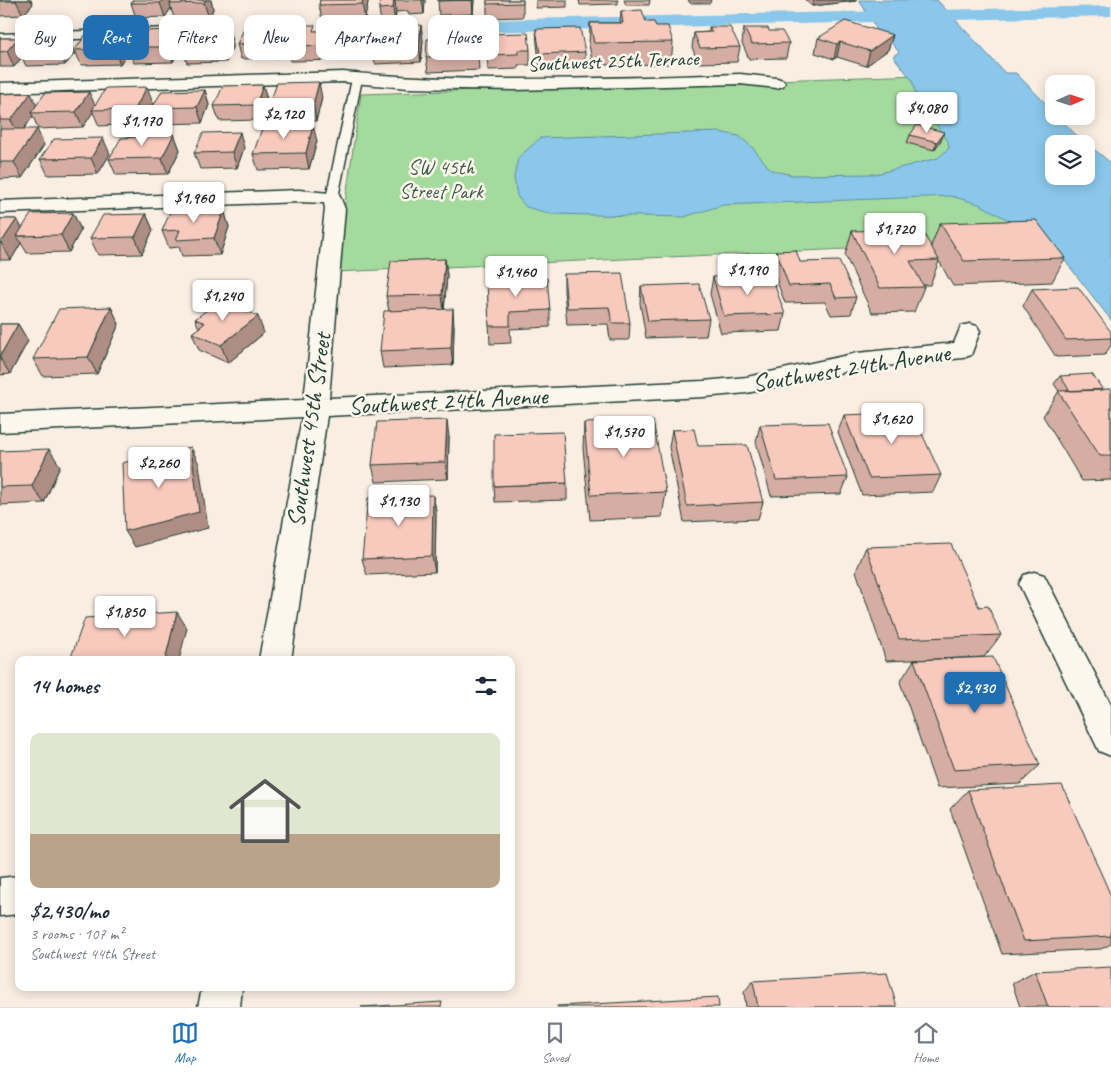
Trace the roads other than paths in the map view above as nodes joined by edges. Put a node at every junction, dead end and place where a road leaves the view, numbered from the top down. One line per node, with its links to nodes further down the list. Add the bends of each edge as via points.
1 (159, 32): 2 (street)
2 (0, 38)
3 (357, 78): 4 (street, Southwest 25th Terrace, via 408,83 515,85 740,79); 5 (street, Southwest 25th Terrace); 6 (lane)
4 (777, 83)
5 (0, 88)
6 (332, 198): 7 (street, via 299,196); 9 (street, Southwest 45th Street, via 335,209)
7 (0, 207)
8 (969, 331): 9 (street, Southwest 24th Avenue, via 963,350 857,361 746,385)
9 (316, 408): 10 (street, Southwest 24th Avenue); 12 (street, Southwest 45th Street)
10 (0, 423)
11 (1034, 584): 13 (street)
12 (276, 656)
13 (1111, 740)
14 (15, 895): 15 (street)
15 (0, 896)
16 (222, 991): 17 (street)
17 (219, 1007)

